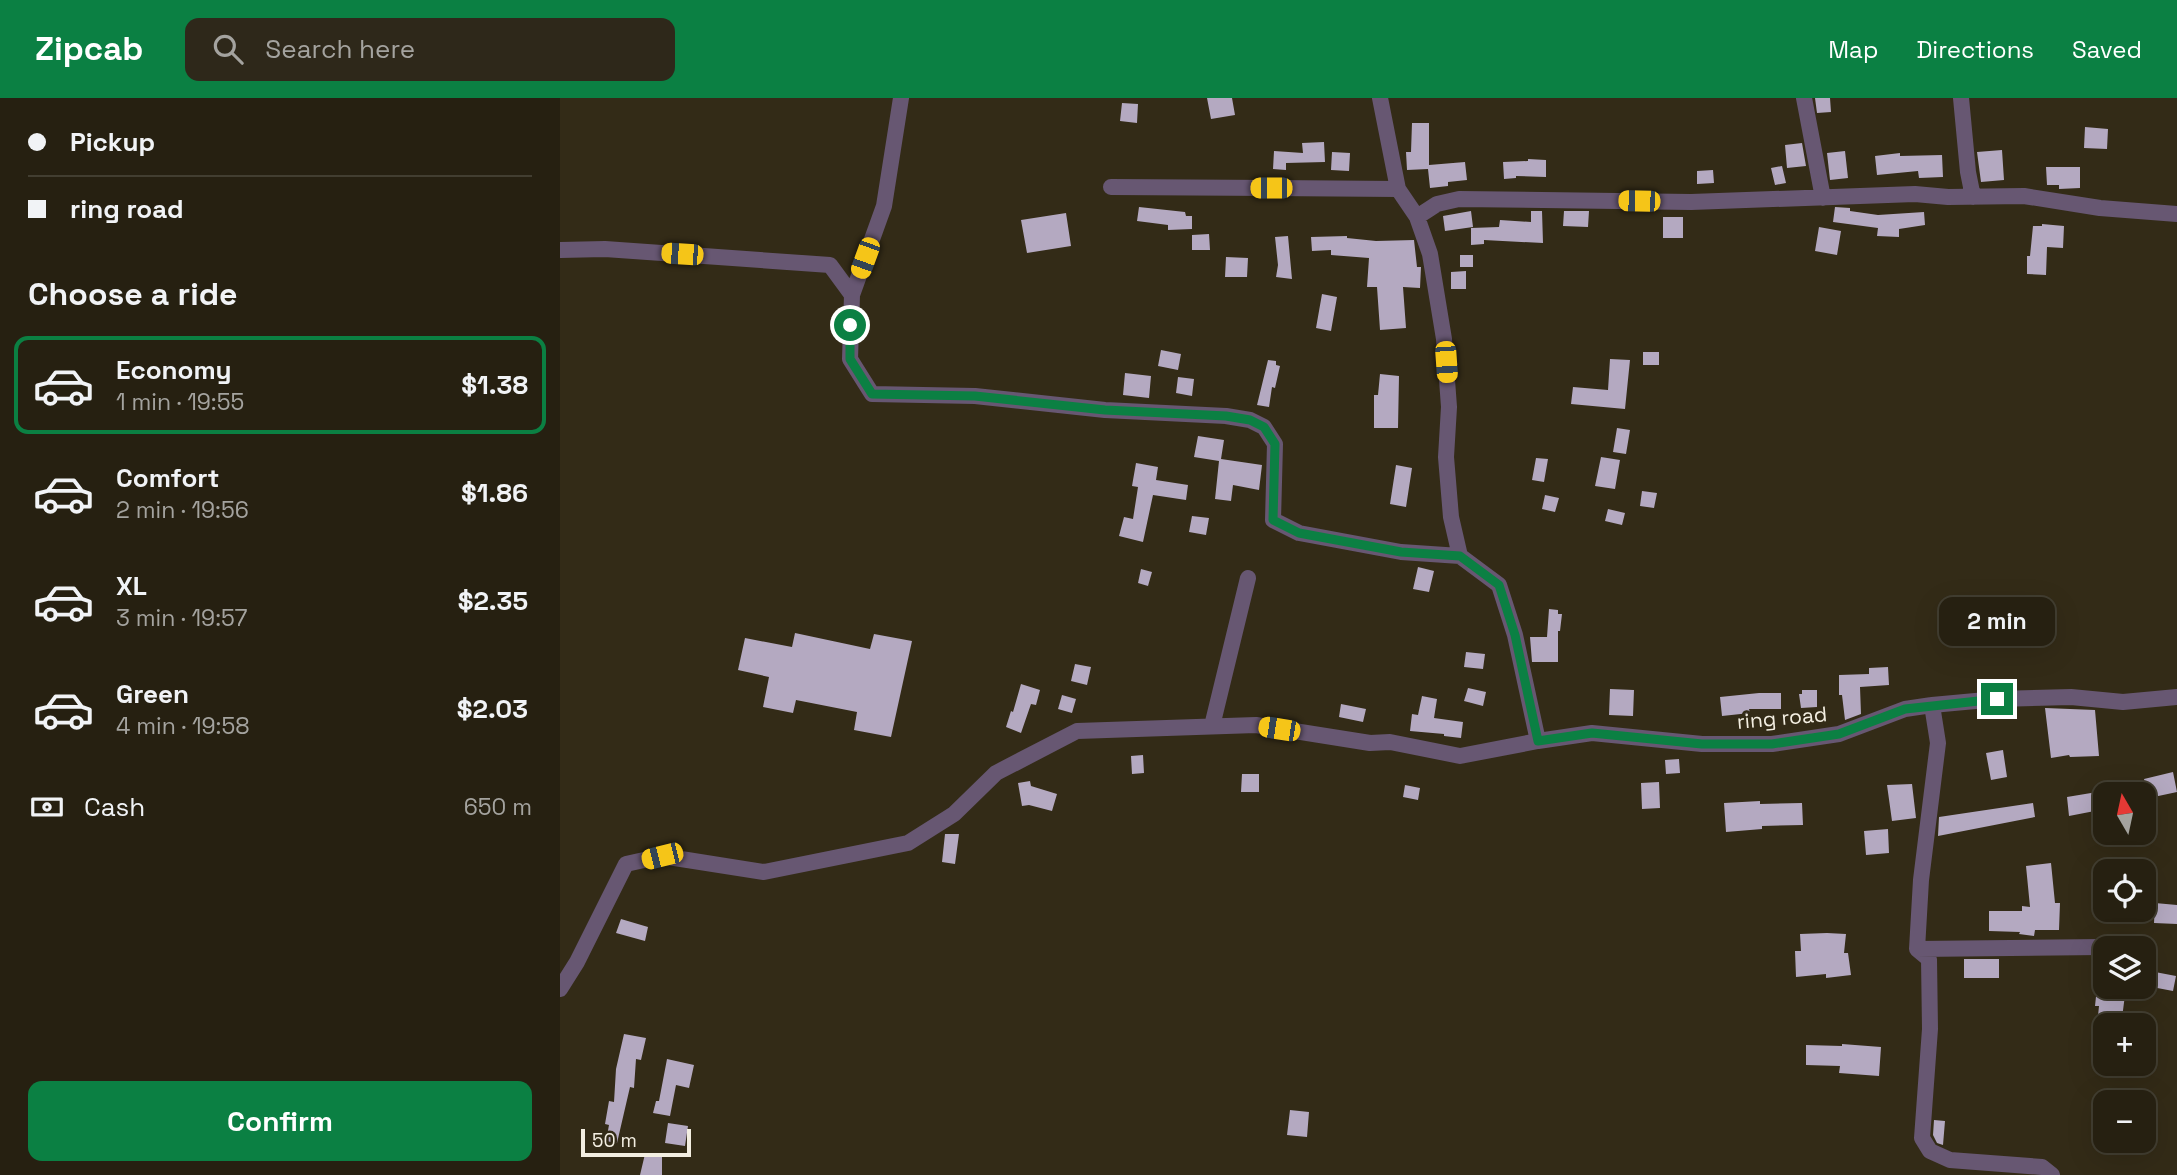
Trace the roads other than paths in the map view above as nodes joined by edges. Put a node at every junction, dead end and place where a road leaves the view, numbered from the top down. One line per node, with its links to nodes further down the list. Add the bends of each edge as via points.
1 (901, 98): 14 (street, via 884,206)
2 (1380, 98): 6 (street)
3 (1804, 98): 8 (street)
4 (1961, 98): 7 (street)
5 (1111, 187): 6 (street)
6 (1398, 189): 11 (street)
7 (1973, 197): 8 (street); 9 (street, via 2024,197)
8 (1823, 198): 11 (street, via 1691,202 1459,199 1437,204)
9 (2154, 212): 10 (street); 12 (street)
10 (2177, 214)
11 (1417, 217): 15 (street, via 1430,254 1444,339 1449,407 1446,457)
12 (2177, 229)
13 (560, 250): 14 (street, via 830,265)
14 (852, 295): 15 (street, via 850,359 872,394 975,396 1250,420 1264,427 1275,444 1273,520 1311,536 1401,552)
15 (1460, 556): 20 (street, via 1499,585)
16 (1248, 579): 19 (street)
17 (2177, 697): 18 (street, ring road, via 2123,702 2071,697 1997,699)
18 (1932, 705): 20 (street, ring road, via 1905,709 1839,734 1772,744 1702,744 1592,733); 22 (street, via 1938,743 1920,880)
19 (1212, 726): 20 (street, ring road, via 1256,725 1460,756); 23 (street, ring road, via 1077,731 996,773 954,814 908,843 764,872 662,856 626,864)
20 (1538, 741)
21 (2093, 947): 22 (street)
22 (1917, 949): 24 (street, via 1929,959 1930,1029 1922,1138 1930,1151 1950,1160 2042,1167)
23 (560, 989)
24 (2052, 1175)

